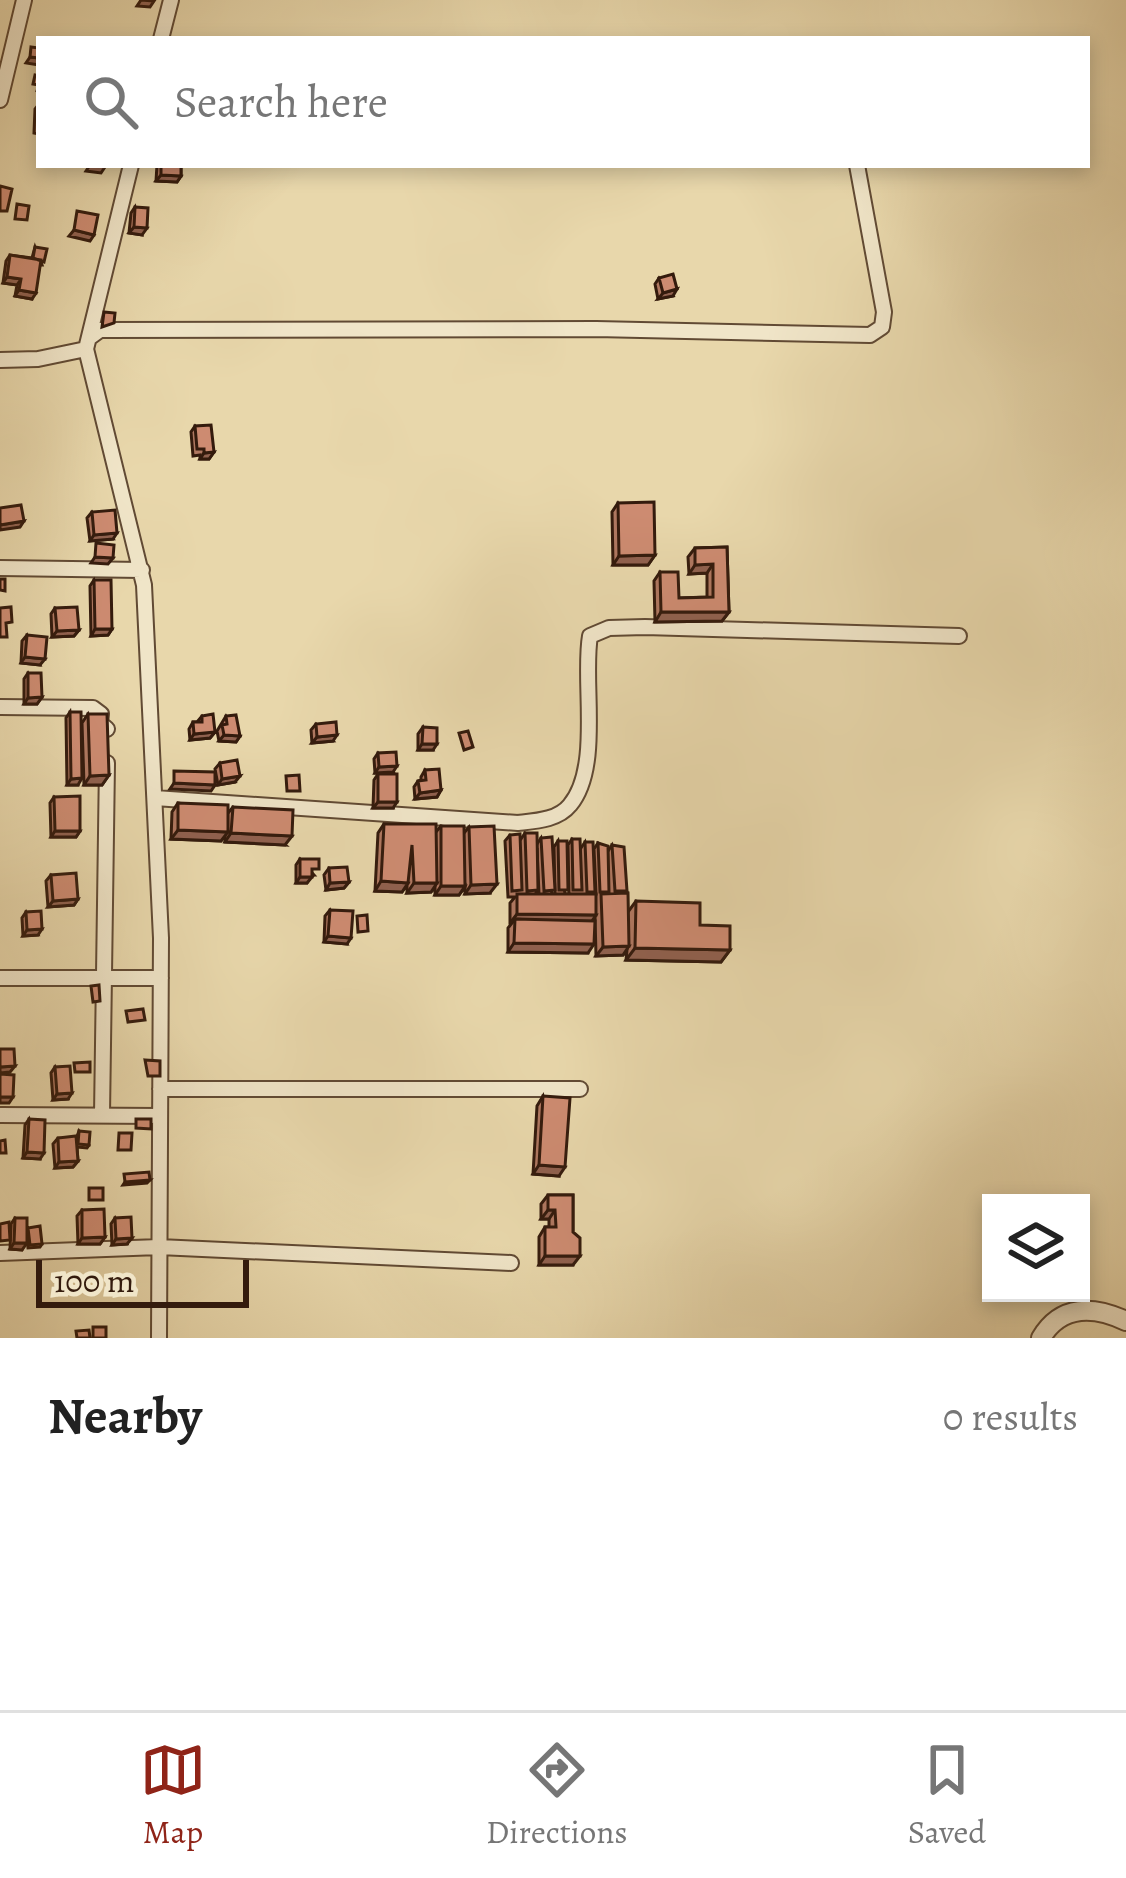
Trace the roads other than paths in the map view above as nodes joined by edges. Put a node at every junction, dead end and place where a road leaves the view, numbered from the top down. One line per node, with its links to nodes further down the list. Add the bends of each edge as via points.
1 (24, 0): 4 (street)
2 (171, 0): 3 (street)
3 (162, 36)
4 (0, 100)
5 (130, 168): 7 (street)
6 (858, 168): 7 (street, via 884,312 883,327 870,335 100,330)
7 (87, 344): 8 (street, via 38,359); 10 (street)
8 (0, 359)
9 (0, 568): 10 (street)
10 (142, 570): 13 (street)
11 (959, 636): 13 (street, via 665,627 590,636 592,709 581,784 570,806 551,818 502,823)
12 (0, 707): 14 (street, via 92,708 107,728)
13 (155, 798): 16 (street)
14 (104, 977): 15 (street); 16 (street); 20 (street)
15 (0, 978)
16 (161, 978): 17 (street)
17 (160, 1089): 18 (street); 21 (street)
18 (580, 1089)
19 (0, 1115): 20 (street)
20 (102, 1115): 21 (street)
21 (160, 1116): 22 (street)
22 (159, 1247): 23 (street); 24 (street); 26 (street)
23 (0, 1253)
24 (512, 1263)
25 (1126, 1321): 27 (street, via 1083,1308)
26 (160, 1338)
27 (1041, 1338)

